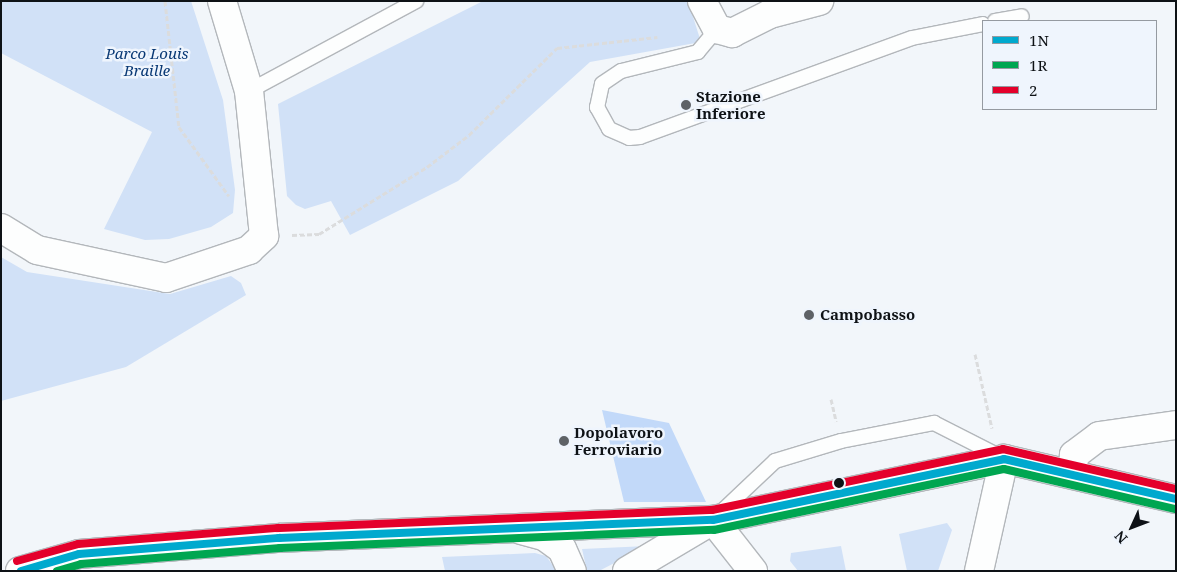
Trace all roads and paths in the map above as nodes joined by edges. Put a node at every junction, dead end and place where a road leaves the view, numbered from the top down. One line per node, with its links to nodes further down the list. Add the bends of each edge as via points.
1 (165, 1): 12 (path, via 180,127 205,168)
2 (222, 1): 11 (main road)
3 (416, 1): 11 (lane)
4 (702, 1): 9 (main road)
5 (819, 1): 9 (main road, via 770,14 732,33)
6 (1022, 16): 7 (lane)
7 (1001, 20)
8 (982, 24): 9 (lane, via 912,38 640,137 629,138 609,129 597,107 597,95 610,77 698,52)
9 (717, 29)
10 (668, 36): 14 (path, via 556,48 469,135 427,167 320,234)
11 (249, 91): 14 (main road)
12 (236, 204)
13 (1, 228): 14 (main road, via 37,250 166,278 249,250)
14 (264, 236)
15 (975, 354): 17 (path, via 988,417)
16 (1176, 425): 18 (main road, via 1098,436 1074,455)
17 (1004, 459): 18 (main road); 20 (main road); 20 (lane, via 934,424 841,441 775,461); 26 (main road)
18 (1073, 472): 19 (main road)
19 (1176, 499)
20 (713, 520): 21 (main road); 24 (main road); 25 (main road)
21 (521, 530): 22 (main road, via 222,543 78,554); 23 (main road, via 544,536 562,548)
22 (20, 571)
23 (572, 571)
24 (627, 571)
25 (753, 571)
26 (980, 571)

